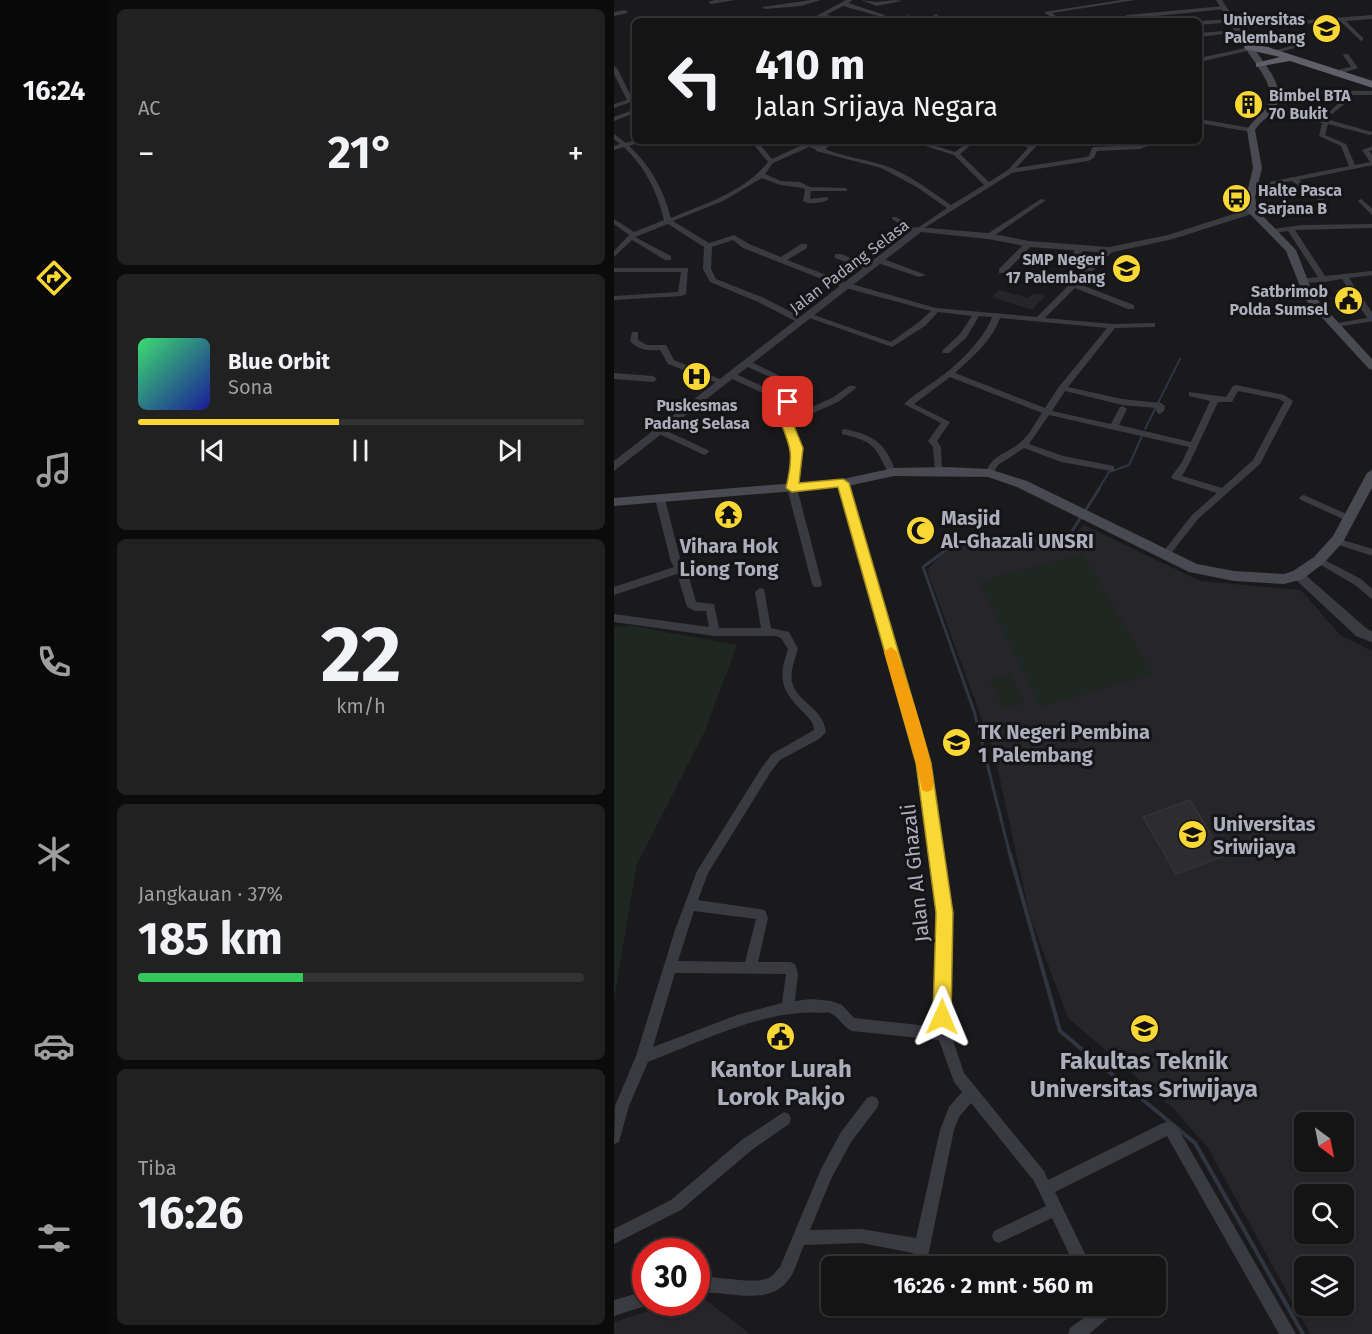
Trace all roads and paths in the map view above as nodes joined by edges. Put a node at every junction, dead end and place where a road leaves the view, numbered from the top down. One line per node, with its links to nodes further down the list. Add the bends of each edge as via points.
1 (732, 0): 10 (street)
2 (818, 0): 11 (street)
3 (850, 0): 12 (street)
4 (864, 0): 8 (street)
5 (1086, 0): 13 (street)
6 (1132, 0): 9 (street)
7 (1219, 0): 15 (street)
8 (899, 1)
9 (1119, 1): 13 (street)
10 (711, 2)
11 (800, 2): 14 (street); 20 (street)
12 (844, 4): 18 (street); 20 (street)
13 (1095, 5): 25 (street, via 1048,11)
14 (765, 7)
15 (1224, 8): 21 (street); 27 (street)
16 (626, 12): 17 (street)
17 (614, 14)
18 (882, 15)
19 (936, 16): 24 (street)
20 (818, 17): 23 (street)
21 (1127, 17)
22 (1373, 17): 26 (street, via 1365,21)
23 (829, 18)
24 (938, 18)
25 (1056, 18)
26 (1343, 20): 29 (street); 31 (street)
27 (1231, 21): 28 (street); 29 (street)
28 (1202, 23)
29 (1237, 30): 30 (street); 33 (street)
30 (1202, 35)
31 (1361, 39)
32 (1305, 44): 34 (street)
33 (1249, 48): 34 (highway); 36 (street); 37 (highway); 38 (main road)
34 (1272, 52): 40 (highway)
35 (1346, 55): 40 (street, via 1355,68)
36 (1202, 59)
37 (1286, 59): 38 (highway); 44 (highway)
38 (1260, 64): 45 (main road)
39 (614, 68): 41 (street)
40 (1338, 74): 44 (highway)
41 (616, 76): 42 (street)
42 (622, 87): 43 (street); 47 (street)
43 (614, 88)
44 (1373, 89): 46 (street)
45 (1275, 92): 46 (street); 50 (main road, via 1274,105)
46 (1350, 94): 51 (street)
47 (632, 99)
48 (632, 100): 49 (street)
49 (614, 105)
50 (1268, 110): 54 (street); 58 (main road)
51 (1332, 112)
52 (630, 113): 53 (street)
53 (614, 119)
54 (1326, 121): 59 (street); 77 (street, via 1322,136 1344,145)
55 (1202, 122): 56 (street)
56 (1211, 123): 57 (street); 58 (street)
57 (1202, 126)
58 (1251, 130): 82 (main road, via 1258,163)
59 (1370, 133)
60 (614, 136): 70 (street)
61 (632, 143): 70 (street)
62 (756, 144): 75 (street)
63 (803, 144): 75 (street)
64 (807, 144): 73 (street)
65 (829, 144): 73 (street)
66 (921, 144): 74 (street)
67 (969, 144): 74 (street)
68 (1035, 144): 78 (street)
69 (1150, 144): 78 (street, via 1094,149 1088,159)
70 (625, 145): 71 (street); 94 (street, via 654,179)
71 (614, 148)
72 (1373, 148): 76 (street, via 1366,150)
73 (818, 150): 89 (street, via 883,167)
74 (956, 154): 81 (street)
75 (771, 162): 79 (street)
76 (1373, 162): 77 (street)
77 (1353, 167): 80 (street)
78 (1010, 171): 81 (street)
79 (761, 175): 83 (street, via 785,184 801,183); 94 (street, via 721,200)
80 (1293, 179): 82 (street); 87 (street)
81 (988, 186): 89 (street)
82 (1254, 187): 90 (main road, via 1249,199)
83 (808, 189): 84 (street); 85 (street, via 806,201)
84 (845, 190)
85 (826, 200)
86 (1043, 200): 100 (street)
87 (1322, 201)
88 (1361, 201): 91 (street)
89 (952, 209): 97 (street)
90 (1253, 211): 98 (main road); 106 (street, Jalan Padang Selasa, via 1170,237)
91 (1373, 214)
92 (894, 218): 97 (street)
93 (614, 221): 99 (street)
94 (668, 221): 99 (street); 102 (street)
95 (1373, 226): 96 (street)
96 (1290, 228): 98 (street); 119 (street)
97 (917, 231): 100 (street, Jalan Padang Selasa); 111 (street, Jalan Padang Selasa)
98 (1273, 231): 120 (main road, via 1291,250)
99 (632, 236): 104 (street); 109 (street)
100 (988, 236): 101 (street, Jalan Padang Selasa)
101 (1029, 244): 105 (street, Jalan Padang Selasa); 115 (street)
102 (708, 246): 110 (street, via 734,237); 128 (street, via 707,269 713,280)
103 (804, 246): 110 (street)
104 (617, 247): 107 (street)
105 (1080, 249): 106 (street, Jalan Padang Selasa); 112 (street)
106 (1109, 250): 121 (street)
107 (614, 255)
108 (838, 256): 113 (street)
109 (668, 258)
110 (781, 260): 122 (street)
111 (878, 260): 113 (street, Jalan Padang Selasa); 117 (street)
112 (1071, 262)
113 (868, 267): 122 (street, Jalan Padang Selasa)
114 (614, 270): 123 (street, via 685,270 682,294)
115 (1002, 271)
116 (1373, 273): 118 (street)
117 (922, 274)
118 (1345, 276): 119 (street); 132 (street, via 1372,319)
119 (1324, 280): 120 (street)
120 (1302, 281): 132 (main road, via 1309,297)
121 (1073, 284): 124 (street); 129 (street)
122 (845, 285): 125 (street); 128 (street, Jalan Padang Selasa)
123 (614, 298)
124 (1131, 307)
125 (936, 310): 126 (street); 128 (street, via 892,345)
126 (977, 314): 127 (street); 134 (street, via 963,336)
127 (997, 315): 129 (street); 137 (street, via 980,344)
128 (805, 318): 135 (street, Jalan Padang Selasa)
129 (1039, 319): 131 (street)
130 (1152, 325): 131 (street)
131 (1113, 326): 143 (street)
132 (1334, 326): 136 (main road)
133 (635, 334): 140 (street, via 636,344 650,349 663,347 671,362)
134 (946, 351)
135 (746, 363): 140 (street, Jalan Padang Selasa); 141 (street)
136 (1372, 366)
137 (949, 374): 148 (street); 158 (street, via 908,404 946,422 932,441 937,447)
138 (614, 376): 139 (street)
139 (653, 379)
140 (727, 379): 149 (street, via 788,402 782,411); 151 (street, Jalan Padang Selasa)
141 (782, 379)
142 (852, 388): 149 (street, via 835,400)
143 (1063, 388): 147 (street, via 1122,402 1161,406); 148 (street)
144 (1192, 394): 145 (street)
145 (1215, 399): 154 (street); 164 (street, via 1229,400 1236,388 1289,401 1258,462)
146 (1123, 409): 150 (street)
147 (1160, 411)
148 (1046, 412): 150 (street); 153 (street)
149 (785, 422): 163 (street, via 797,448)
150 (1114, 426): 154 (street)
151 (660, 431): 155 (street); 156 (street, Jalan Padang Selasa)
152 (845, 432): 159 (street, via 881,446)
153 (1023, 445): 157 (street, via 1061,459); 160 (street, via 994,464)
154 (1194, 445): 164 (street, via 1177,477)
155 (705, 452)
156 (614, 467)
157 (1111, 468)
158 (938, 471): 159 (main road); 160 (main road)
159 (892, 473): 162 (main road)
160 (989, 473): 171 (main road, via 1022,484)
161 (1373, 473): 168 (main road)
162 (843, 483): 163 (main road); 187 (street, Jalan Al Ghazali, via 924,763 944,913)
163 (792, 488): 166 (main road); 175 (street)
164 (1224, 492): 171 (street, via 1195,517)
165 (1304, 498): 168 (street)
166 (660, 499): 167 (main road); 173 (street)
167 (614, 502)
168 (1348, 518): 169 (main road)
169 (1336, 541): 170 (street); 172 (main road)
170 (1373, 553)
171 (1166, 554): 174 (main road, via 1194,568 1234,576 1284,579)
172 (1319, 560): 174 (main road); 178 (street, via 1358,582)
173 (680, 569): 176 (street); 180 (street, via 692,605 711,608)
174 (1298, 575): 182 (street, via 1361,632)
175 (817, 584)
176 (614, 591)
177 (760, 592): 181 (street)
178 (1373, 596)
179 (614, 618): 180 (street)
180 (715, 632): 181 (street)
181 (767, 632): 183 (street, via 780,633 789,640 793,649 787,686 819,722 820,732 776,757 766,770 708,860)
182 (1373, 638)
183 (691, 905): 184 (street); 185 (street, via 762,915)
184 (670, 967): 185 (street); 188 (street)
185 (750, 968): 186 (street, via 792,969)
186 (788, 1007): 187 (street, via 829,1007 852,1024); 188 (street)
187 (944, 1034): 189 (street, Jalan Al Ghazali, via 959,1077)
188 (643, 1057): 192 (street, via 622,1106)
189 (972, 1092): 193 (street, Jalan Al Ghazali, via 1039,1176); 198 (street, via 954,1112 947,1130)
190 (872, 1103): 197 (street, via 846,1137)
191 (784, 1119): 196 (street, via 676,1205)
192 (614, 1137)
193 (1045, 1189): 194 (street, Jalan Al Ghazali); 206 (street, via 1166,1129 1171,1130)
194 (1055, 1209): 195 (street); 200 (street, Jalan Al Ghazali)
195 (999, 1236)
196 (614, 1237)
197 (799, 1238): 198 (street, via 861,1236); 201 (street, via 782,1277 771,1287)
198 (922, 1247): 199 (street)
199 (920, 1256)
200 (1078, 1256)
201 (710, 1283)
202 (632, 1303): 203 (street)
203 (614, 1308)
204 (1101, 1316): 205 (street)
205 (1076, 1334)
206 (1288, 1334)

